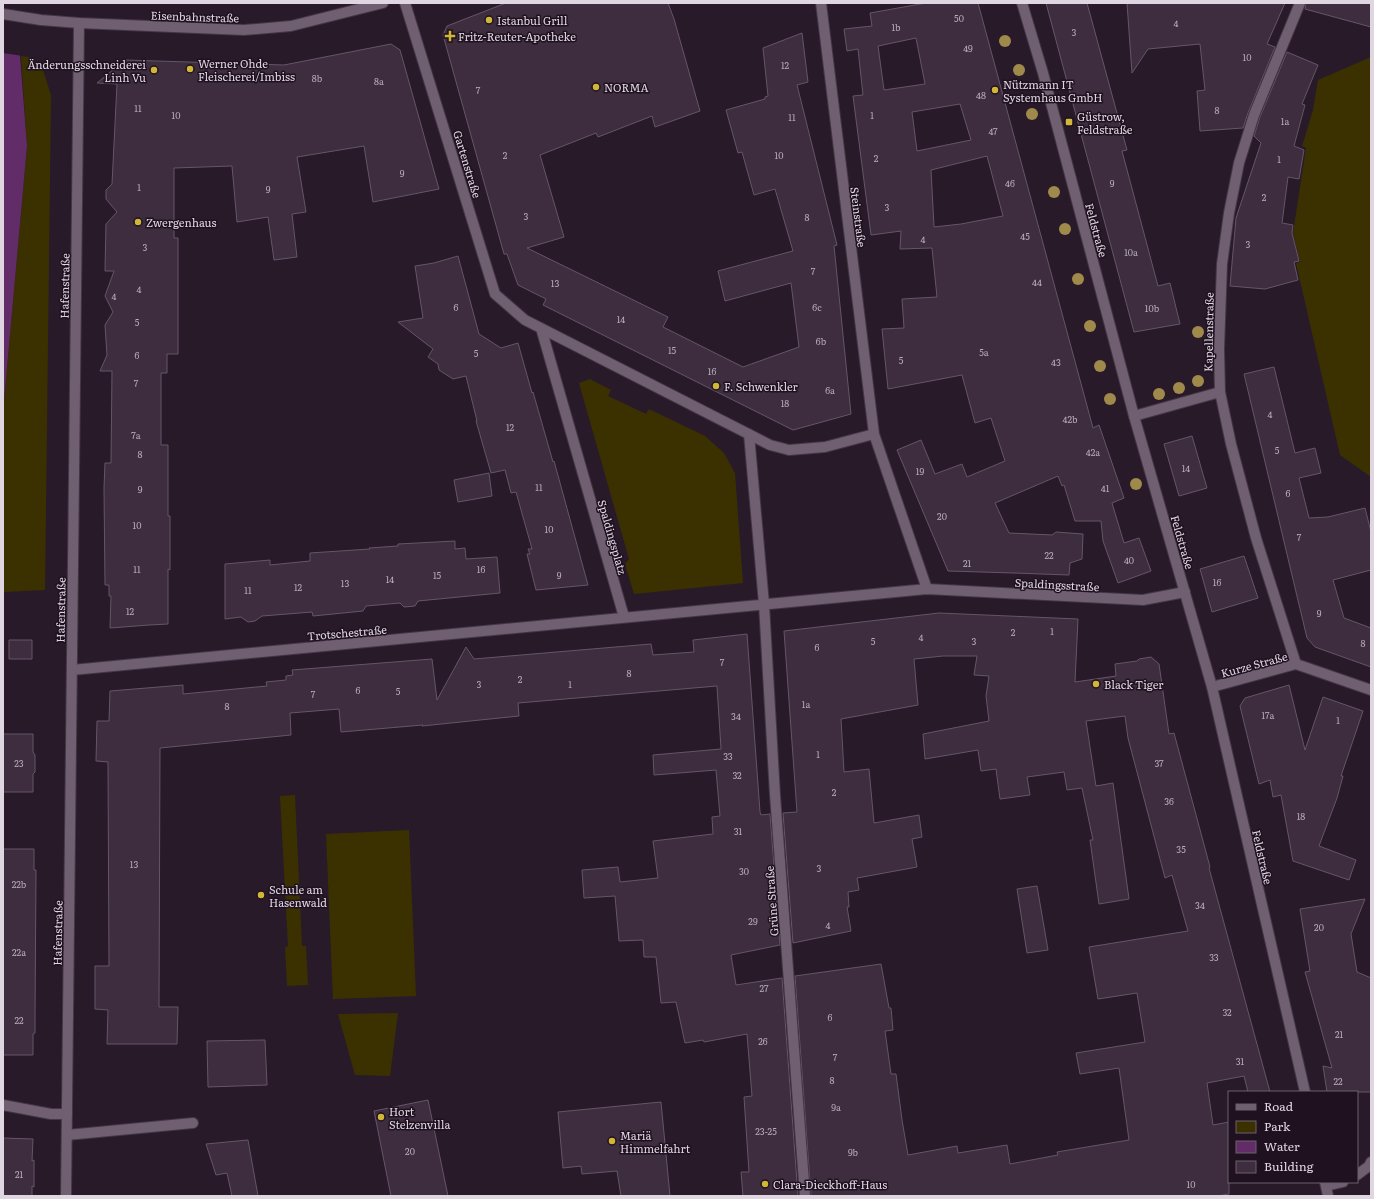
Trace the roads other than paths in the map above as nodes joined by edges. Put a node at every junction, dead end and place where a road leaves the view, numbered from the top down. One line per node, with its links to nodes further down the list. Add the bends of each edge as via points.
1 (405, 3): 8 (street, Gartenstraße, via 495,294 525,320)
2 (821, 3): 12 (street, Steinstraße)
3 (1022, 3): 10 (street, Feldstraße)
4 (1300, 3): 9 (street, Kapellenstraße, via 1254,115 1239,162 1228,213 1222,272)
5 (379, 4): 7 (street, Eisenbahnstraße, via 291,26 244,30)
6 (3, 14): 7 (street, Eisenbahnstraße)
7 (79, 23): 18 (street, Hafenstraße)
8 (541, 328): 11 (street); 16 (street, Spaldingsplatz)
9 (1220, 392): 10 (street); 17 (street, Kapellenstraße, via 1256,538)
10 (1134, 416): 14 (street, Feldstraße)
11 (749, 434): 12 (street, via 770,445 789,450 825,447); 15 (street)
12 (874, 434): 13 (street)
13 (927, 589): 14 (street, Spaldingsstraße, via 1143,600); 15 (street)
14 (1185, 592): 19 (street, Feldstraße)
15 (764, 604): 16 (street); 31 (street, Grüne Straße)
16 (624, 617): 18 (street, Trotschestraße)
17 (1296, 664): 19 (street, Kurze Straße); 20 (street, Kurze Straße)
18 (72, 670): 23 (street, Hafenstraße)
19 (1212, 688): 21 (street, Feldstraße)
20 (1371, 690)
21 (1305, 1091)
22 (3, 1105): 23 (street, via 51,1114)
23 (67, 1114): 25 (street, Hafenstraße)
24 (193, 1123): 25 (street)
25 (67, 1135): 30 (street, Hafenstraße)
26 (1371, 1162): 27 (street)
27 (1358, 1174)
28 (1340, 1183): 29 (street)
29 (1326, 1188)
30 (66, 1196)
31 (805, 1196)

